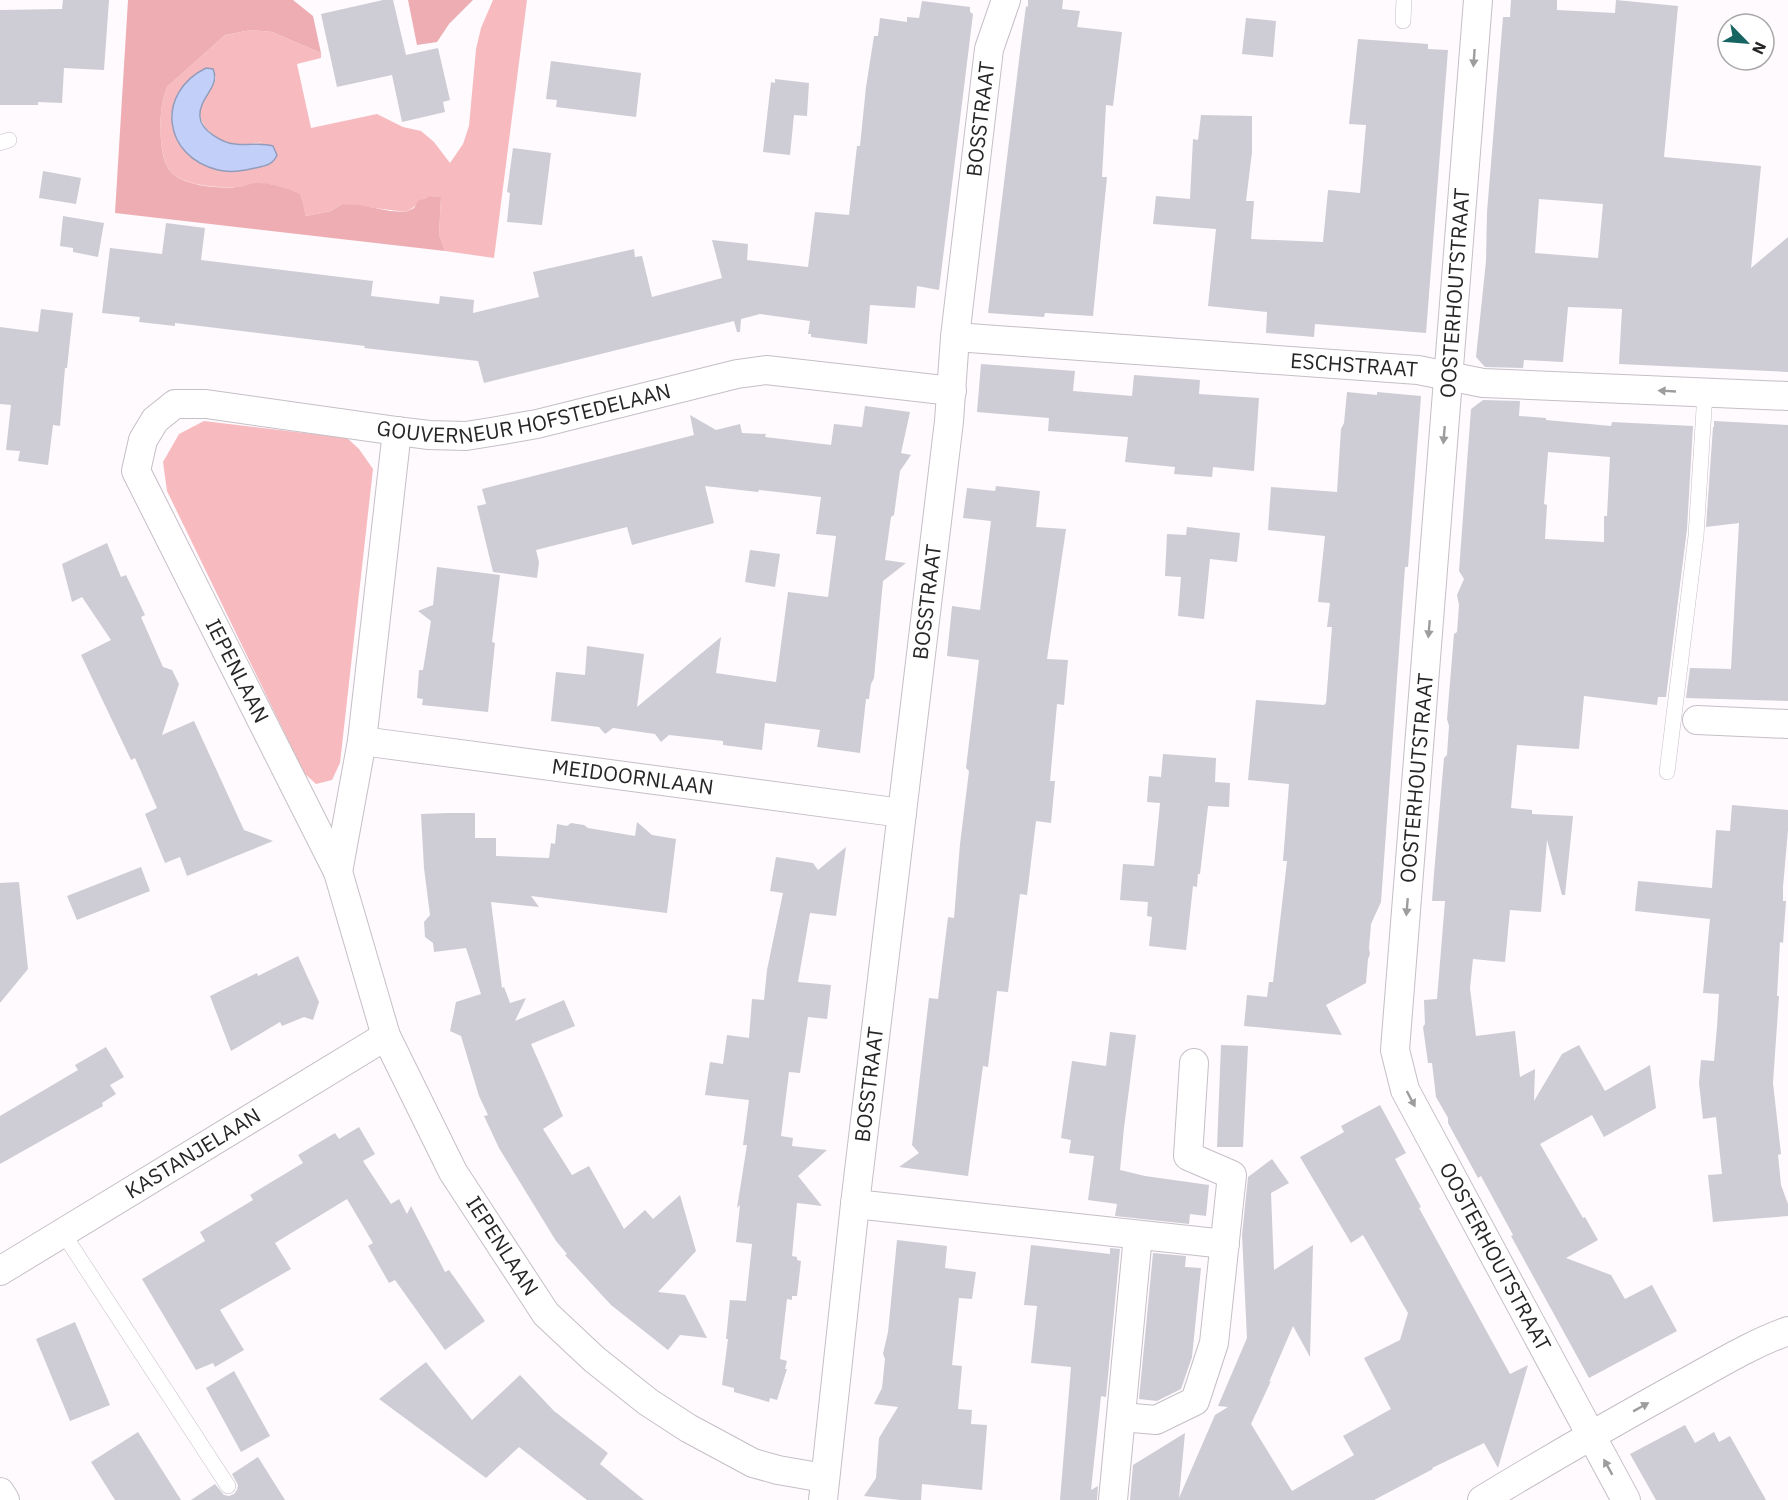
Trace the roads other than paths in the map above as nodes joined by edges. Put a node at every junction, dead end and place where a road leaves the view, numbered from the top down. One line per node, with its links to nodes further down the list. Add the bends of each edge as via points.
1 (1006, 0): 5 (street, BOSSTRAAT, via 989,49)
2 (1404, 0): 4 (lane)
3 (1478, 0): 6 (street, OOSTERHOUTSTRAAT, one-way to 6)
4 (1403, 21)
5 (955, 337): 6 (street, ESCHSTRAAT, via 1418,370); 7 (street, BOSSTRAAT)
6 (1449, 377): 8 (street, ESCHSTRAAT, one-way to 6, via 1483,383); 27 (street, OOSTERHOUTSTRAAT, one-way to 27, via 1395,1050 1405,1090)
7 (952, 391): 10 (street, GOUVERNEUR HOFSTEDELAAN, via 766,370 497,431 466,436); 16 (street, BOSSTRAAT)
8 (1705, 393): 9 (street, ESCHSTRAAT); 15 (lane, via 1696,536)
9 (1788, 396)
10 (397, 431): 11 (street, GOUVERNEUR HOFSTEDELAAN, via 206,404 175,404 155,420 142,440); 14 (street, IEPENLAAN)
11 (136, 471): 17 (street, IEPENLAAN)
12 (1697, 720): 13 (street)
13 (1788, 724)
14 (362, 741): 16 (street, MEIDOORNLAAN); 17 (street, IEPENLAAN)
15 (1667, 772)
16 (902, 813): 20 (street, BOSSTRAAT)
17 (338, 872): 18 (street, IEPENLAAN)
18 (386, 1036): 21 (street, KASTANJELAAN); 29 (street, IEPENLAAN, via 453,1172 546,1314 621,1381 688,1428 753,1463)
19 (1194, 1063): 23 (street, via 1188,1156 1232,1174)
20 (855, 1204): 22 (street); 29 (street, BOSSTRAAT)
21 (63, 1233): 24 (street, KASTANJELAAN); 28 (lane)
22 (1138, 1235): 23 (street); 26 (street)
23 (1225, 1244): 26 (street, via 1214,1343 1195,1401 1156,1420)
24 (0, 1271)
25 (1788, 1331): 27 (street, one-way to 25)
26 (1121, 1417): 32 (street)
27 (1590, 1435): 33 (street); 34 (street, OOSTERHOUTSTRAAT, one-way to 27)
28 (228, 1486)
29 (824, 1489)
30 (0, 1492): 31 (street)
31 (5, 1500)
32 (1113, 1500)
33 (1482, 1500)
34 (1626, 1500)

